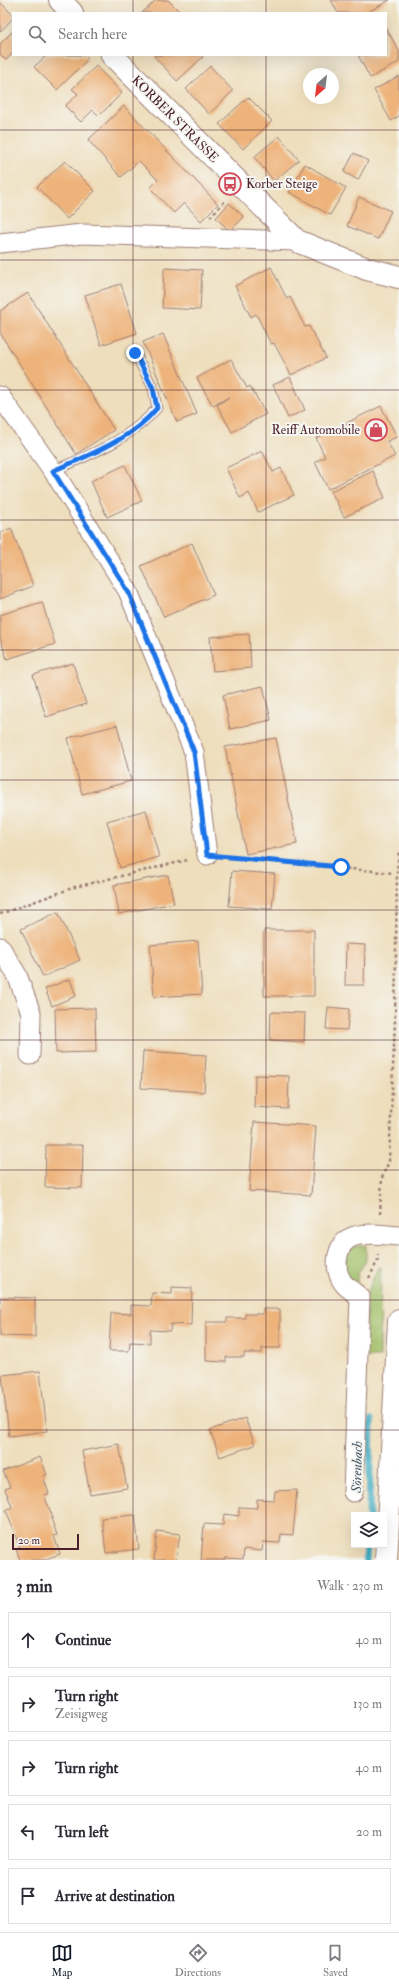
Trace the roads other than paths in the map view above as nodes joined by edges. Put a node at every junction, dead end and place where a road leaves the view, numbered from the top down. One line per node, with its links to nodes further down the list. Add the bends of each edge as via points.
1 (60, 0): 2 (street)
2 (71, 12)
3 (113, 56): 4 (street, KORBER STRASSE)
4 (297, 240): 5 (street, via 82,234); 6 (street, KORBER STRASSE, via 367,269)
5 (0, 243)
6 (399, 278)
7 (135, 353): 9 (lane, via 153,388 157,408 149,419 124,436)
8 (0, 396): 9 (street)
9 (53, 471): 10 (street, via 128,591 194,752)
10 (207, 855)
11 (0, 947): 12 (street, via 17,975 30,1013)
12 (30, 1054)
13 (399, 1236): 15 (street, via 356,1236 347,1240 338,1252 337,1271 344,1284 360,1297)
14 (399, 1321): 16 (street)
15 (353, 1492)
16 (386, 1560)

